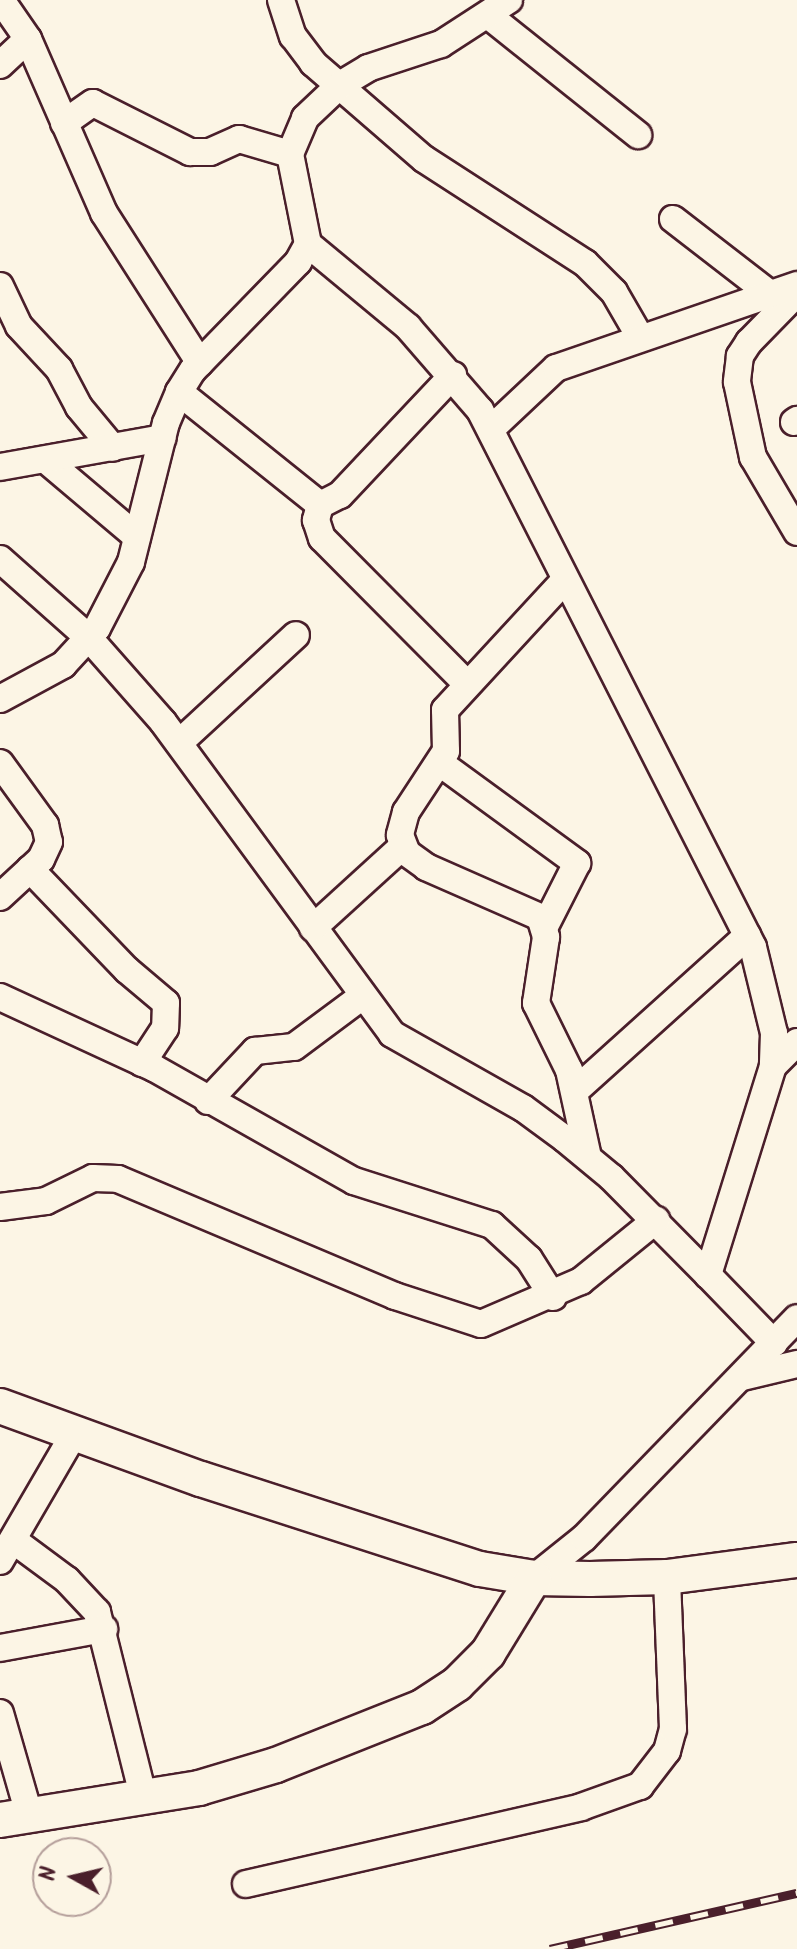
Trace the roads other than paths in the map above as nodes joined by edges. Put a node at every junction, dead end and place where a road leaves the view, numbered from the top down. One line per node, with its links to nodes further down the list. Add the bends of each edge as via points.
1 (1, 0): 4 (street)
2 (281, 0): 6 (street, via 301,50)
3 (499, 8): 6 (street, via 441,44 368,68); 8 (street)
4 (28, 39): 5 (street); 7 (street)
5 (0, 65)
6 (340, 85): 9 (street, via 305,118); 16 (street, via 424,159 585,263 614,292)
7 (64, 123): 9 (street, via 93,103 190,152 210,152 239,139); 17 (street, via 104,213)
8 (638, 135)
9 (290, 154): 11 (street)
10 (673, 219): 15 (street)
11 (308, 244): 17 (street, via 298,262); 18 (street, via 408,327)
12 (797, 285): 15 (street)
13 (0, 286): 22 (street, via 19,326 59,369 79,407)
14 (797, 293): 26 (street, via 749,342 740,356 737,382 753,457)
15 (770, 294): 16 (street)
16 (640, 337): 20 (street, via 556,368)
17 (200, 363): 19 (street)
18 (453, 375): 20 (street); 25 (street, via 340,495)
19 (179, 392): 21 (street); 25 (street)
20 (491, 429): 29 (street)
21 (162, 438): 22 (street); 27 (street)
22 (113, 448): 23 (street)
23 (46, 460): 24 (street); 27 (street)
24 (0, 467)
25 (320, 505): 32 (street, via 316,520 322,538)
26 (797, 532)
27 (137, 537): 31 (street, via 111,604)
28 (0, 559): 31 (street)
29 (563, 582): 32 (street); 42 (street)
30 (296, 635): 34 (street)
31 (89, 638): 33 (street, via 63,665); 34 (street)
32 (467, 684): 36 (street, via 445,710 447,742)
33 (0, 699)
34 (179, 743): 41 (street)
35 (0, 763): 38 (street, via 49,834 47,852)
36 (440, 763): 37 (street, via 406,812); 40 (street, via 577,863)
37 (402, 847): 40 (street, via 438,874 529,909); 41 (street)
38 (30, 869): 39 (street); 46 (street, via 166,1003 170,1013 165,1028)
39 (0, 897)
40 (545, 926): 48 (street, via 536,1003)
41 (313, 928): 44 (street)
42 (747, 936): 47 (street, via 767,996); 48 (street)
43 (0, 997): 46 (street)
44 (361, 997): 49 (street, via 294,1047 255,1051); 50 (street, via 392,1034 416,1051 523,1108)
45 (797, 1042): 47 (street)
46 (142, 1063): 49 (street)
47 (773, 1066): 53 (street)
48 (575, 1091): 50 (street)
49 (208, 1101): 54 (street, via 354,1181 492,1225 529,1259)
50 (588, 1157): 52 (street)
51 (0, 1207): 54 (street, via 46,1201 93,1178 118,1179 465,1323 497,1321)
52 (656, 1220): 53 (street); 54 (street, via 612,1261)
53 (708, 1275): 56 (street)
54 (553, 1297)
55 (797, 1318): 56 (street)
56 (774, 1343): 58 (street)
57 (797, 1364): 58 (street)
58 (742, 1377): 64 (street, via 584,1538)
59 (2, 1407): 60 (main road)
60 (74, 1434): 61 (street); 64 (main road, via 417,1549)
61 (6, 1550): 65 (street, via 86,1597)
62 (797, 1560): 63 (main road)
63 (667, 1577): 64 (main road); 70 (street, via 673,1729 667,1751 640,1786 581,1807)
64 (534, 1578): 68 (main road, via 488,1653 457,1684 422,1707 276,1765)
65 (104, 1629): 66 (street); 68 (street)
66 (0, 1648)
67 (0, 1713): 69 (street)
68 (144, 1799): 69 (main road)
69 (15, 1817)
70 (246, 1884)

